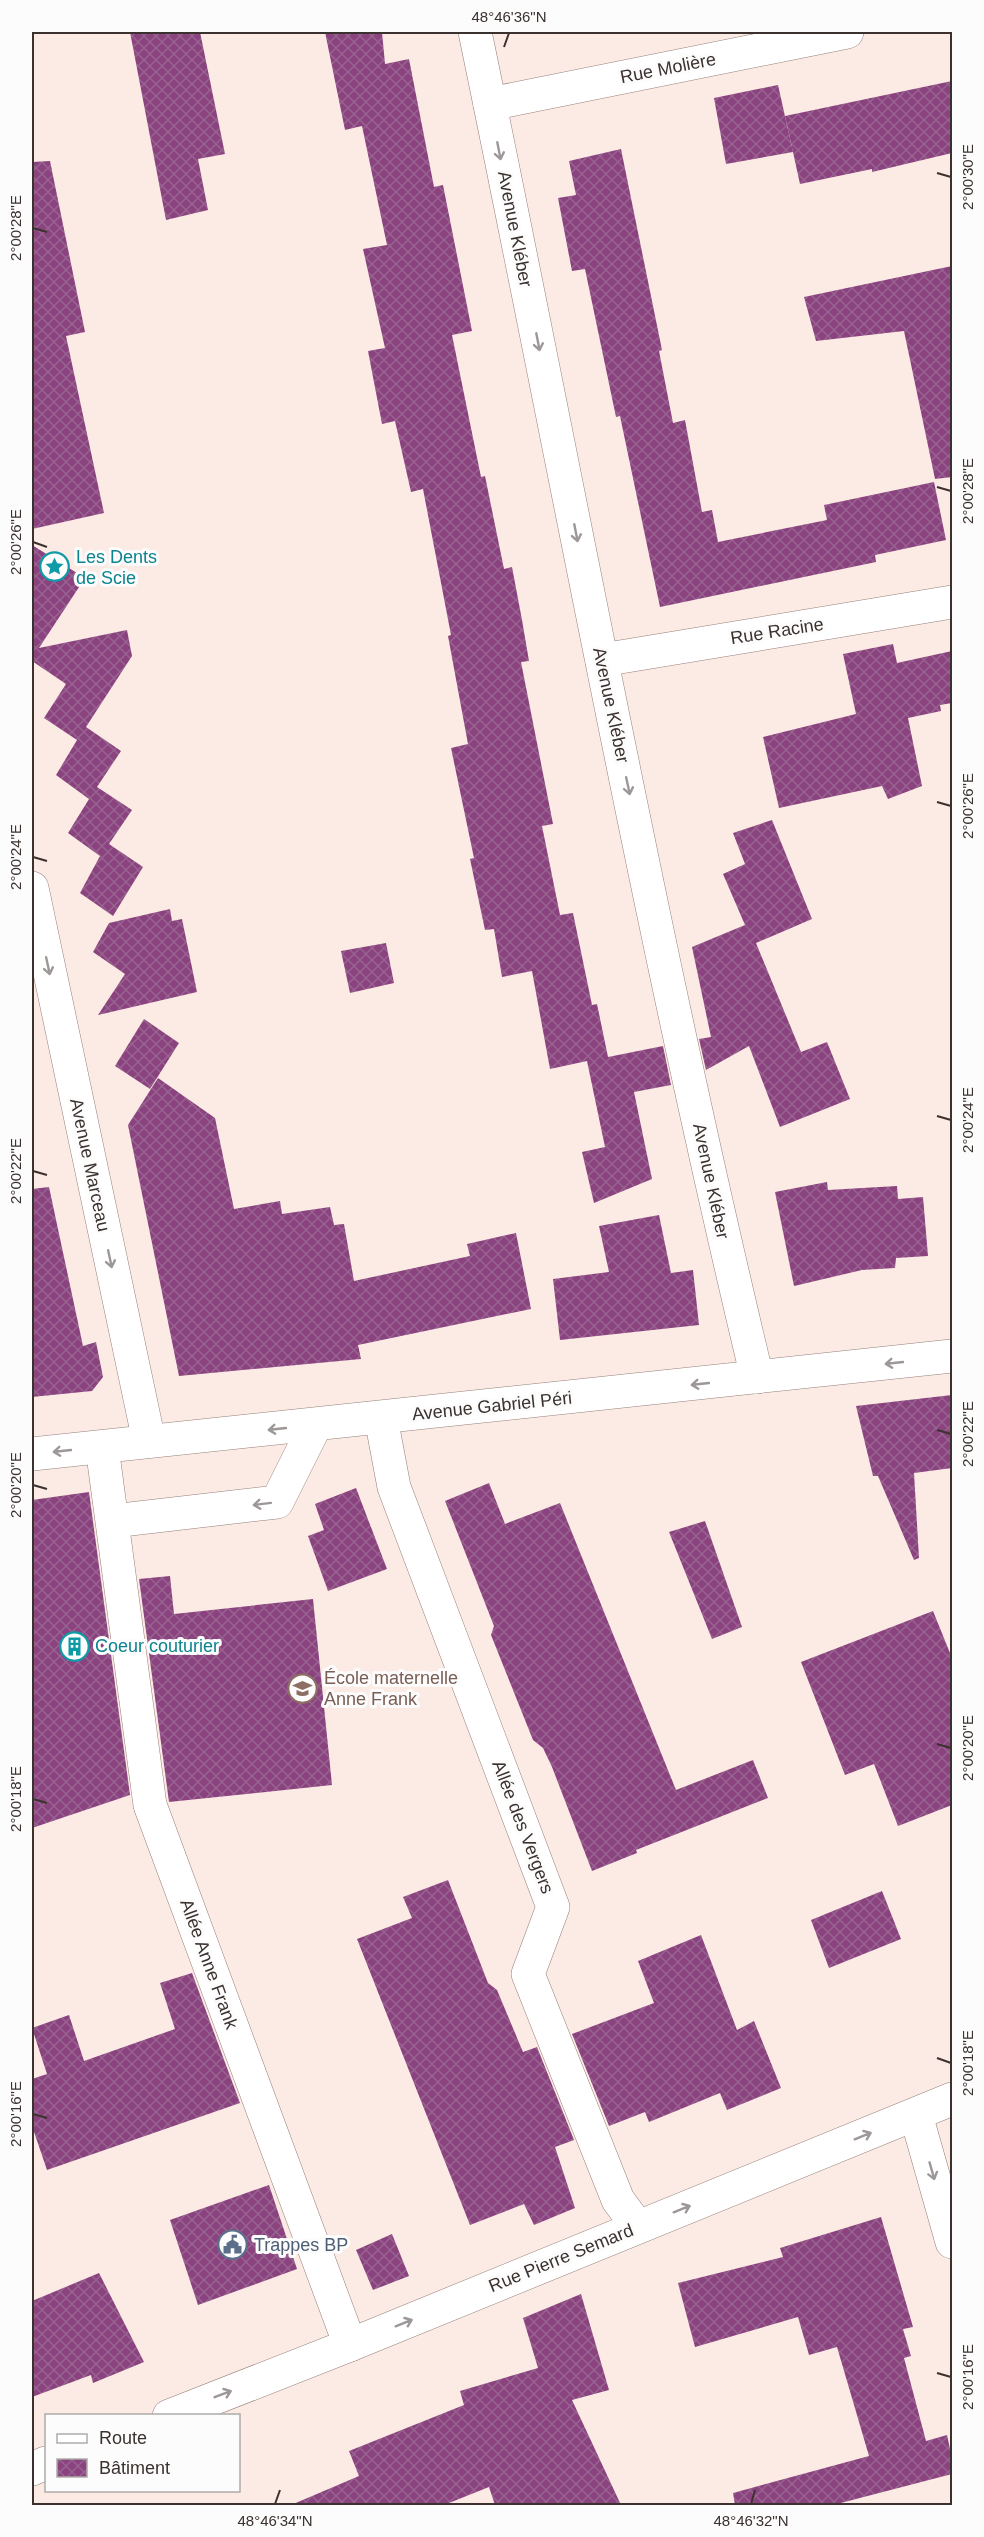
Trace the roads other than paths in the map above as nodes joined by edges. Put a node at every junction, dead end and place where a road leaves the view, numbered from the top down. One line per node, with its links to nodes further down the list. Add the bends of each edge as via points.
1 (475, 32): 3 (street, Avenue Kléber)
2 (847, 32): 3 (street, Rue Molière)
3 (490, 104): 5 (street, Avenue Kléber, one-way to 5)
4 (952, 602): 5 (street, Rue Racine)
5 (602, 660): 8 (street, Avenue Kléber, one-way to 8, via 722,1236)
6 (32, 888): 11 (street, Avenue Marceau, one-way to 11)
7 (952, 1356): 8 (street, Avenue Gabriel Péri, one-way to 8)
8 (757, 1377): 9 (street, Avenue Gabriel Péri, one-way to 9)
9 (381, 1419): 10 (street, Avenue Gabriel Péri); 17 (street, Allée des Vergers, via 394,1487 553,1906 528,1974 618,2199)
10 (315, 1425): 11 (street, Avenue Gabriel Péri, one-way to 11); 14 (street, one-way to 14, via 277,1502)
11 (149, 1441): 12 (street, Avenue Gabriel Péri)
12 (102, 1447): 13 (street, Avenue Gabriel Péri, one-way to 13); 14 (street, Allée Anne Frank)
13 (32, 1454)
14 (113, 1521): 19 (street, Allée Anne Frank, via 150,1805)
15 (952, 2099): 16 (street, Rue Pierre Semard)
16 (916, 2115): 17 (street, Rue Pierre Semard, one-way to 16); 18 (street, one-way to 18)
17 (638, 2227): 19 (street, Rue Pierre Semard, one-way to 17)
18 (952, 2242)
19 (350, 2345): 20 (street, Rue Pierre Semard, one-way to 19)
20 (172, 2414)

